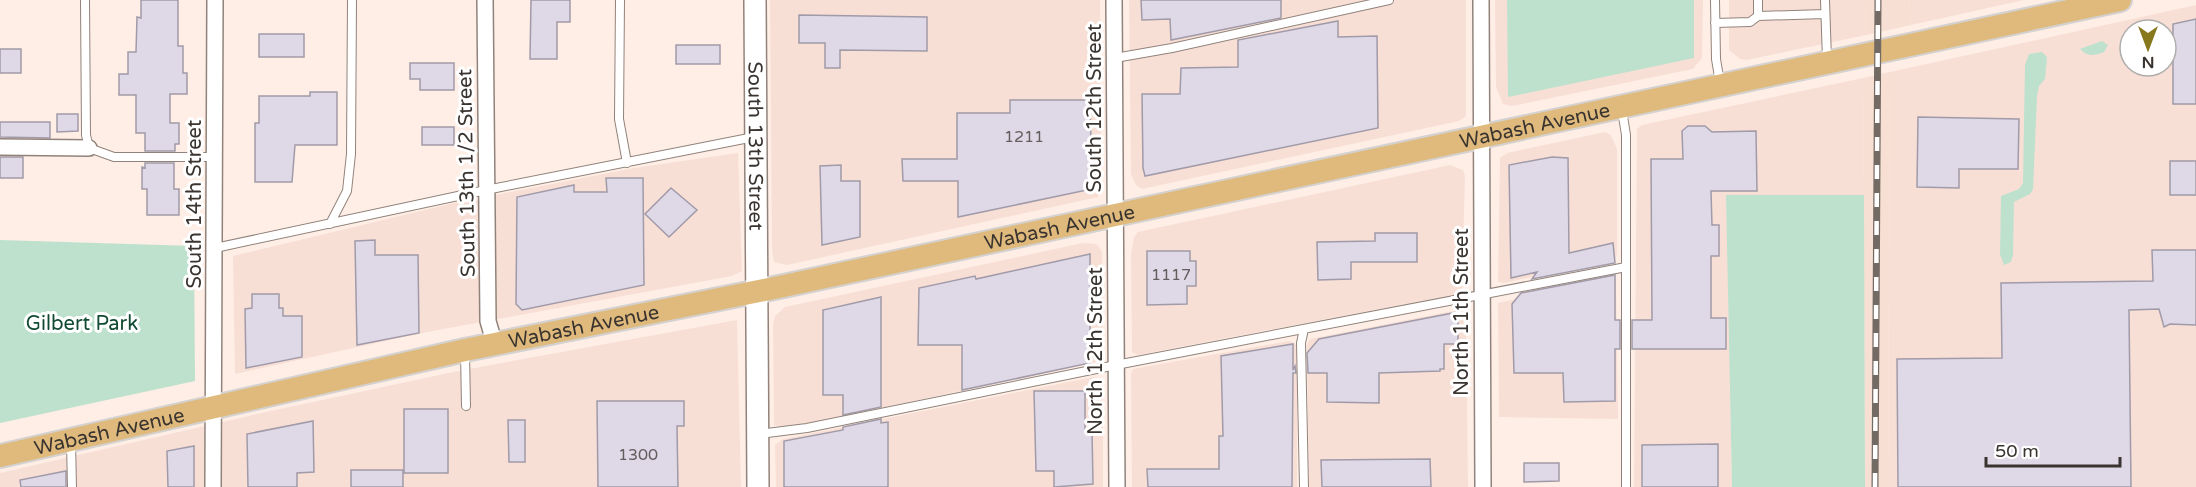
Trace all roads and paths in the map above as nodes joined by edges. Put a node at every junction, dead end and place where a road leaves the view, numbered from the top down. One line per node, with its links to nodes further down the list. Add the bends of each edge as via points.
1 (85, 0): 24 (lane)
2 (215, 0): 25 (street, South 14th Street)
3 (352, 0): 29 (lane, via 351,154 346,191)
4 (485, 0): 27 (street, South 13th 1/2 Street)
5 (620, 0): 26 (lane, via 619,119)
6 (755, 0): 21 (main road, South 13th Street)
7 (1114, 0): 17 (street, South 12th Street)
8 (1389, 0): 17 (lane)
9 (1481, 0): 22 (street, North 11th Street)
10 (1715, 0): 16 (lane)
11 (1758, 0): 15 (lane)
12 (1825, 0): 14 (lane)
13 (2120, 0): 18 (main road, Wabash Avenue)
14 (1825, 14): 15 (lane); 18 (lane)
15 (1758, 16): 16 (lane, via 1750,22)
16 (1715, 23): 19 (lane)
17 (1115, 58): 28 (street, South 12th Street)
18 (1827, 65): 19 (main road, Wabash Avenue)
19 (1721, 87): 20 (main road, Wabash Avenue)
20 (1622, 108): 22 (main road, Wabash Avenue); 31 (lane, via 1626,135)
21 (757, 137): 26 (lane); 32 (main road, South 13th Street)
22 (1482, 138): 28 (main road, Wabash Avenue); 33 (street, North 11th Street)
23 (0, 147): 24 (street)
24 (89, 148): 25 (lane, via 114,157)
25 (215, 156): 30 (street, South 14th Street)
26 (627, 163): 27 (lane)
27 (486, 190): 29 (lane); 35 (street, South 13th 1/2 Street, via 488,321)
28 (1115, 215): 32 (main road, Wabash Avenue); 37 (street, North 12th Street)
29 (330, 224): 30 (lane)
30 (215, 248): 39 (street, South 14th Street)
31 (1626, 267): 33 (lane); 49 (lane)
32 (757, 291): 35 (main road, Wabash Avenue); 40 (main road, South 13th Street)
33 (1482, 294): 34 (lane); 48 (street, North 11th Street)
34 (1304, 329): 37 (lane); 47 (lane)
35 (495, 345): 36 (main road, Wabash Avenue)
36 (465, 350): 38 (lane); 39 (main road, Wabash Avenue)
37 (1116, 365): 40 (lane, via 807,428); 46 (street, North 12th Street)
38 (466, 406)
39 (215, 409): 41 (main road, Wabash Avenue); 44 (street, South 14th Street)
40 (758, 434): 45 (main road, South 13th Street)
41 (71, 440): 42 (main road, Wabash Avenue); 43 (lane)
42 (0, 456)
43 (72, 487)
44 (213, 487)
45 (758, 487)
46 (1117, 487)
47 (1304, 487)
48 (1483, 487)
49 (1626, 487)

